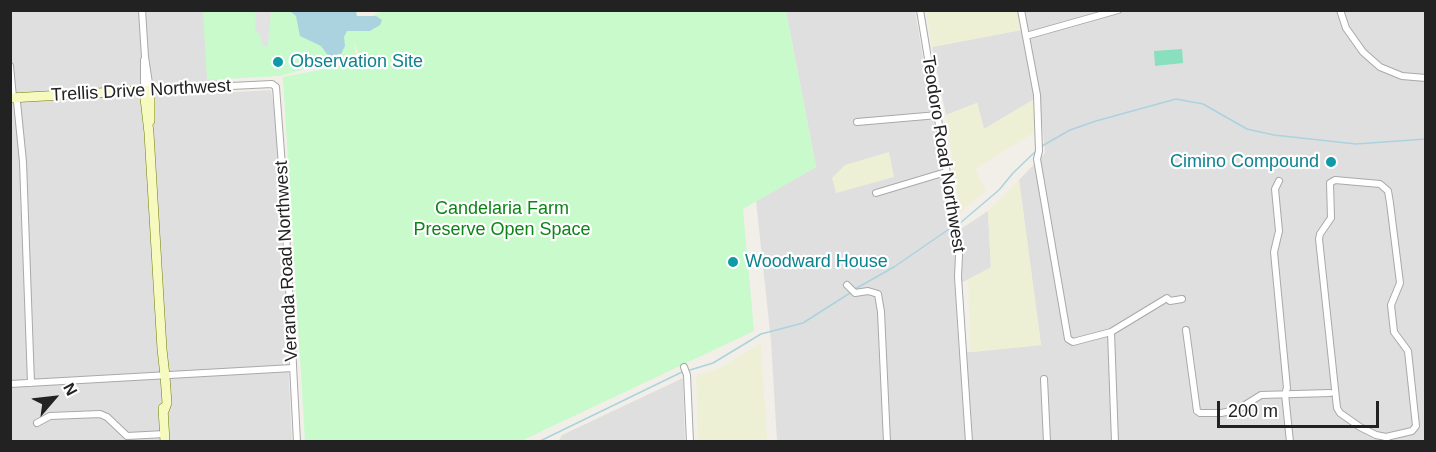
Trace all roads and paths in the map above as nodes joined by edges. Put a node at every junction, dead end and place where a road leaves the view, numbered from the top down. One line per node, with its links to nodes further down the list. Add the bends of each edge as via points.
1 (142, 10): 10 (street)
2 (920, 10): 12 (street, Teodoro Road Northwest)
3 (1021, 10): 6 (street)
4 (1118, 10): 6 (street)
5 (1340, 10): 8 (street, via 1346,28 1380,67 1402,76)
6 (1026, 36): 20 (street, via 1037,95 1037,159 1068,339 1073,342)
7 (10, 66): 11 (street)
8 (1425, 78)
9 (272, 84): 10 (street, Trellis Drive Northwest); 22 (street, Veranda Road Northwest, via 278,92)
10 (147, 90): 11 (street, Trellis Drive Northwest); 23 (street)
11 (12, 98): 25 (street, via 17,102 23,162)
12 (938, 115): 13 (street); 14 (street, Teodoro Road Northwest)
13 (857, 122)
14 (946, 172): 16 (street); 35 (street, Teodoro Road Northwest, via 959,255)
15 (1279, 181): 28 (street, via 1275,189 1279,231 1274,252)
16 (876, 193)
17 (850, 289): 34 (street, via 859,294 878,294)
18 (1182, 299): 20 (street, via 1167,298)
19 (1186, 330): 28 (street, via 1200,413 1232,411 1262,395)
20 (1111, 332): 37 (street)
21 (684, 367): 33 (street)
22 (293, 368): 23 (street); 32 (street, Veranda Road Northwest)
23 (162, 376): 25 (street); 30 (street, via 167,403)
24 (1044, 379): 36 (street)
25 (31, 383): 26 (street)
26 (10, 384)
27 (1330, 393): 28 (street)
28 (1285, 394): 38 (street)
29 (37, 423): 30 (street, via 50,416 100,414 127,436)
30 (165, 438)
31 (1387, 439): 31 (street, via 1416,426 1408,351 1394,332 1391,305 1400,283 1388,191 1380,184 1335,180 1330,183 1331,218 1319,239 1337,408 1360,428)
32 (297, 441)
33 (690, 441)
34 (887, 441)
35 (969, 441)
36 (1047, 441)
37 (1115, 441)
38 (1290, 441)

